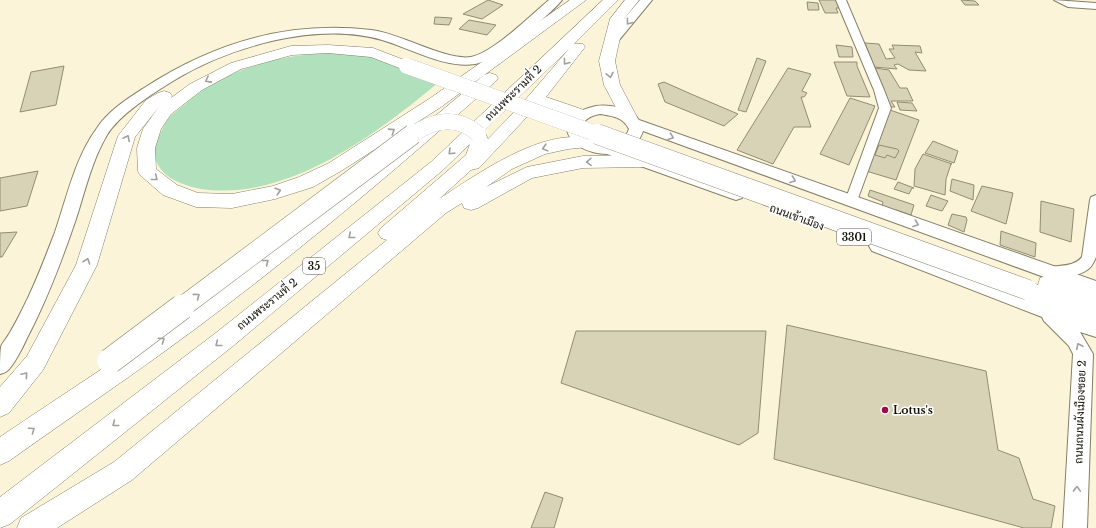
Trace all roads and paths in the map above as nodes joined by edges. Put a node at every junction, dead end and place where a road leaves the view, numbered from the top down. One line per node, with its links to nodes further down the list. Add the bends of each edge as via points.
1 (556, 0): 28 (main road, via 494,50 476,60 461,61 375,34 346,31 311,32 246,44 204,59 164,80 123,110 102,131 92,150 44,283 12,347)
2 (580, 0): 11 (highway, one-way to 2, via 328,49 291,51 236,66 196,87 165,110 152,129 146,148 147,171 170,190 196,200 232,201 306,182 335,168 435,103); 30 (highway, one-way to 2, via 210,305 329,214 434,128)
3 (611, 0): 32 (highway, ถนนพระรามที่ 2 / 35, one-way to 32, via 437,166 224,339)
4 (619, 0): 12 (highway, one-way to 12)
5 (632, 0): 10 (highway, via 617,19)
6 (646, 0): 10 (main road, one-way to 10)
7 (841, 0): 19 (street, via 880,90 885,108)
8 (1059, 0): 9 (street, via 1068,4)
9 (1096, 6)
10 (611, 42): 13 (highway, one-way to 13, via 607,61 612,85)
11 (413, 62): 22 (highway, bridge); 29 (highway, one-way to 11, via 35,363 86,265 127,136 152,104 195,73 241,52 289,42 341,40 383,47)
12 (531, 105): 14 (highway); 20 (highway, via 423,211)
13 (632, 120): 14 (main road, via 611,110 600,110); 16 (main road, via 636,135 619,148); 19 (main road, one-way to 19)
14 (577, 121): 15 (main road, via 575,134)
15 (584, 143): 16 (main road, ถนนเข้าเมือง, via 598,149); 20 (highway, one-way to 20, via 568,143 540,149 506,165 439,208)
16 (610, 150): 17 (main road, ถนนเข้าเมือง / 3301)
17 (642, 161): 20 (highway, one-way to 20, via 582,162 527,173); 25 (main road, ถนนเข้าเมือง / 3301, via 918,260)
18 (1096, 200): 21 (street, via 1089,258 1083,266 1075,270)
19 (851, 201): 21 (main road, one-way to 21)
20 (392, 247): 35 (highway, via 123,471)
21 (1052, 272): 23 (main road)
22 (1029, 284): 24 (highway); 26 (highway)
23 (1096, 289)
24 (1096, 301)
25 (1046, 310): 27 (main road, ถนนเข้าเมือง / 3301); 33 (main road, ถนนถนนผังเมืองซอย 2, one-way to 25, via 1083,354 1076,340)
26 (1096, 318)
27 (1096, 329)
28 (0, 364)
29 (0, 405)
30 (63, 408): 31 (highway, one-way to 30); 34 (highway, one-way to 34, bridge, via 100,369 422,128 433,123 451,121 467,125 478,135 479,150 472,159 289,320 118,459)
31 (0, 452)
32 (0, 514)
33 (1080, 526)
34 (27, 528)
35 (31, 528)

